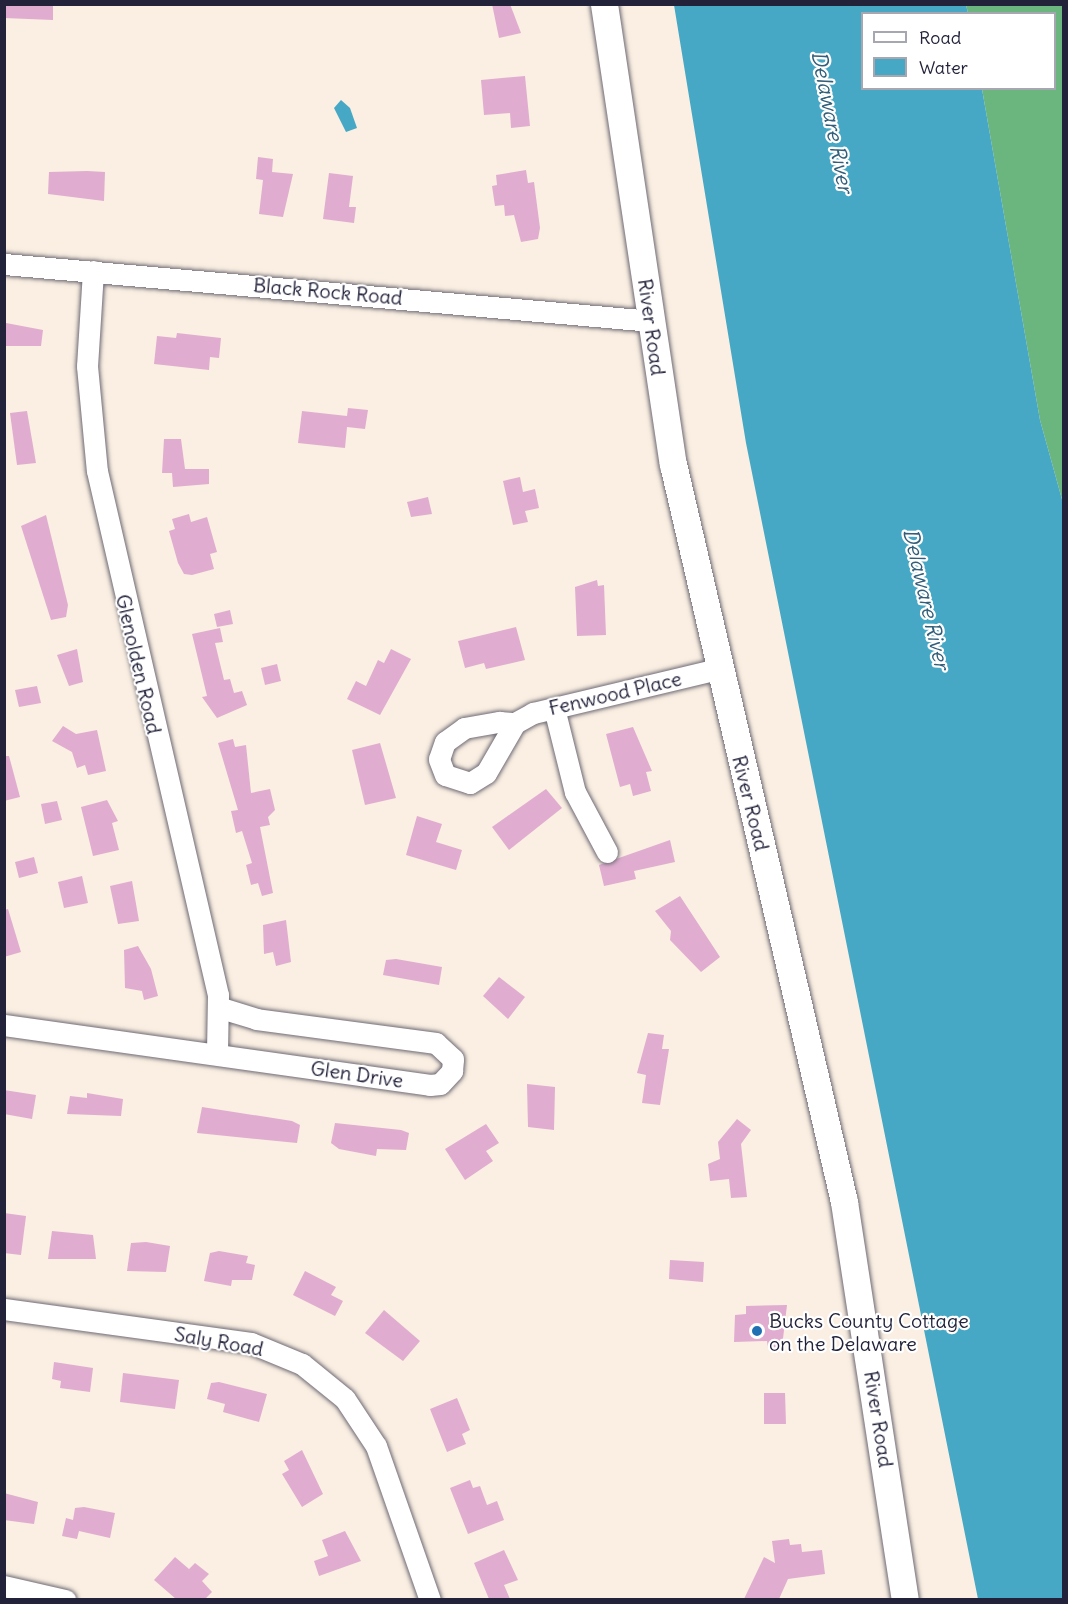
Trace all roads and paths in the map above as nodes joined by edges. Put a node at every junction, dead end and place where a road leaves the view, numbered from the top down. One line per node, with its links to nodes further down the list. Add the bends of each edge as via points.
1 (604, 4): 4 (main road, River Road)
2 (4, 264): 3 (street, Black Rock Road)
3 (93, 271): 4 (street, Black Rock Road); 9 (street, Glenolden Road, via 87,366 96,471)
4 (651, 321): 5 (main road, River Road, via 673,464)
5 (717, 669): 6 (street, Fenwood Place); 16 (main road, River Road, via 844,1202)
6 (554, 708): 7 (street, Fenwood Place); 8 (street, via 575,792)
7 (515, 723)
8 (608, 852)
9 (221, 1008): 11 (street, Glenolden Road); 11 (street, Glen Drive, via 287,1024 426,1040 443,1048 453,1064 448,1078 430,1085)
10 (4, 1025): 11 (street, Glen Drive)
11 (218, 1053)
12 (4, 1309): 15 (street, Saly Road, via 251,1343 302,1364 345,1399 376,1446)
13 (4, 1586): 14 (street)
14 (65, 1599)
15 (430, 1599)
16 (905, 1599)

